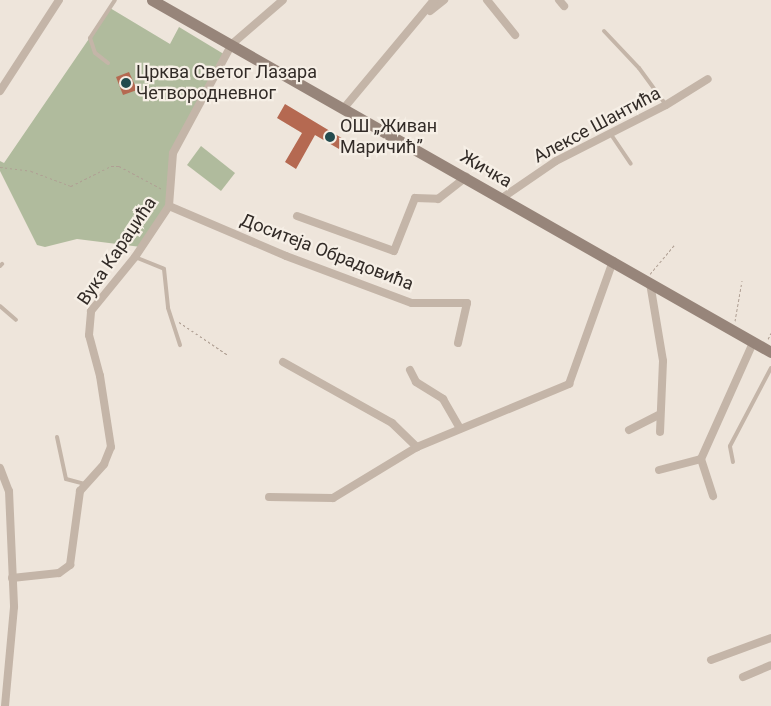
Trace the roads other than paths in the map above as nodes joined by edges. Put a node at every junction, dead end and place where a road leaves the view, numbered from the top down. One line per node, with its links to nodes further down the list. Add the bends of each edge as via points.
1 (59, 0): 14 (street)
2 (115, 0): 12 (lane, via 90,38 95,53)
3 (152, 0): 11 (main road, Жичка)
4 (284, 0): 11 (street)
5 (434, 0): 8 (street)
6 (444, 0): 8 (street)
7 (487, 0): 10 (street)
8 (419, 20): 16 (street)
9 (604, 31): 15 (lane, via 639,68)
10 (515, 34)
11 (232, 44): 16 (main road, Жичка); 21 (street, Вука Караџића, via 173,153)
12 (108, 63)
13 (708, 79): 15 (street, Алексе Шантића)
14 (0, 91)
15 (666, 105): 17 (street, Алексе Шантића)
16 (344, 108): 19 (main road, Жичка)
17 (610, 133): 18 (lane); 20 (street, Алексе Шантића, via 556,161)
18 (631, 164)
19 (466, 177): 20 (main road, Жичка); 22 (street, via 438,199 415,198 394,251)
20 (502, 198): 24 (main road, Жичка)
21 (169, 206): 23 (street, Вука Караџића); 29 (street, Доситеја Обрадовића, via 286,256 412,303 467,303)
22 (297, 216)
23 (135, 256): 30 (lane, via 164,270 170,316); 46 (street, Вука Караџића, via 91,311 88,322 111,447 104,464)
24 (613, 261): 25 (main road, Жичка); 36 (street, via 569,384)
25 (648, 281): 28 (main road, Жичка); 35 (street, via 663,361)
26 (0, 306): 27 (lane)
27 (16, 320)
28 (753, 342): 31 (main road, Жичка); 41 (street)
29 (458, 343)
30 (180, 345)
31 (771, 352)
32 (283, 362): 40 (street, via 392,423)
33 (771, 368): 42 (lane, via 730,446)
34 (410, 370): 36 (street, via 416,382 443,399)
35 (659, 415): 37 (street); 38 (street)
36 (460, 430): 40 (street)
37 (630, 430)
38 (660, 432)
39 (58, 437): 46 (lane, via 66,480)
40 (417, 447): 49 (street, via 333,498)
41 (701, 459): 44 (street); 48 (street)
42 (733, 462)
43 (0, 468): 45 (street)
44 (659, 470)
45 (6, 481): 47 (street); 50 (street)
46 (84, 484): 50 (street, Вука Караџића, via 77,503 68,569)
47 (0, 488)
48 (712, 496)
49 (269, 497)
50 (12, 578): 52 (street, via 14,607)
51 (771, 638): 54 (street)
52 (9, 653): 53 (street); 57 (street)
53 (0, 655)
54 (710, 660)
55 (771, 665): 56 (street)
56 (743, 676)
57 (5, 706)

